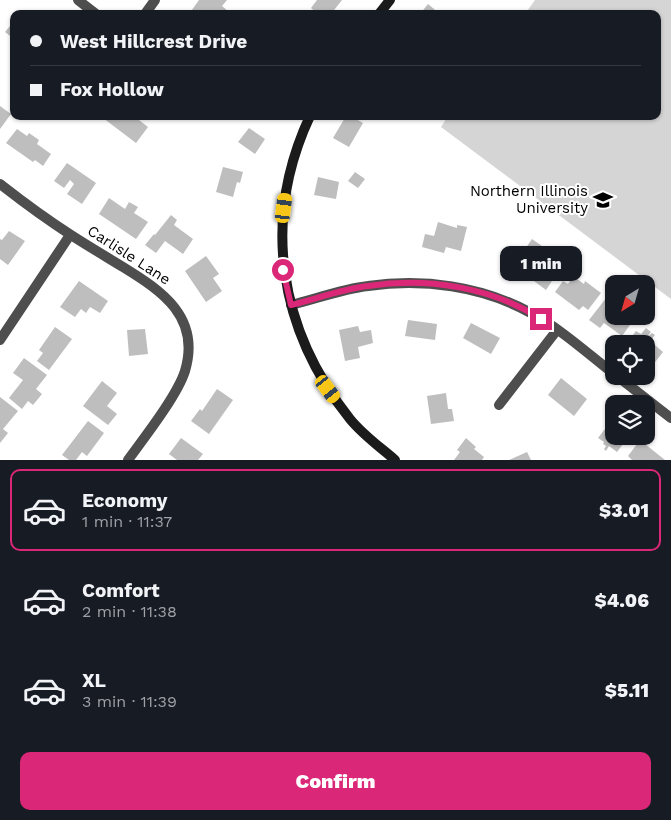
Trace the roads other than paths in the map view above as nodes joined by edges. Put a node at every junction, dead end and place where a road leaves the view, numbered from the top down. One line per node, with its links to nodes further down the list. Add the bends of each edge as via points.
1 (78, 0): 3 (street)
2 (390, 0): 4 (street)
3 (91, 10)
4 (382, 10)
5 (308, 120): 8 (street, via 291,165 282,218 283,270)
6 (0, 184): 7 (street, Carlisle Lane)
7 (70, 234): 10 (street); 15 (street, Carlisle Lane, via 163,293 178,312 186,334 188,357 182,378)
8 (291, 305): 9 (street, via 366,286 425,283 467,289 499,299 530,312); 16 (street, via 309,355 328,389 360,430)
9 (557, 330): 11 (street); 13 (street)
10 (0, 340)
11 (605, 367)
12 (629, 385): 14 (street)
13 (499, 405)
14 (671, 418)
15 (128, 460)
16 (395, 460)

